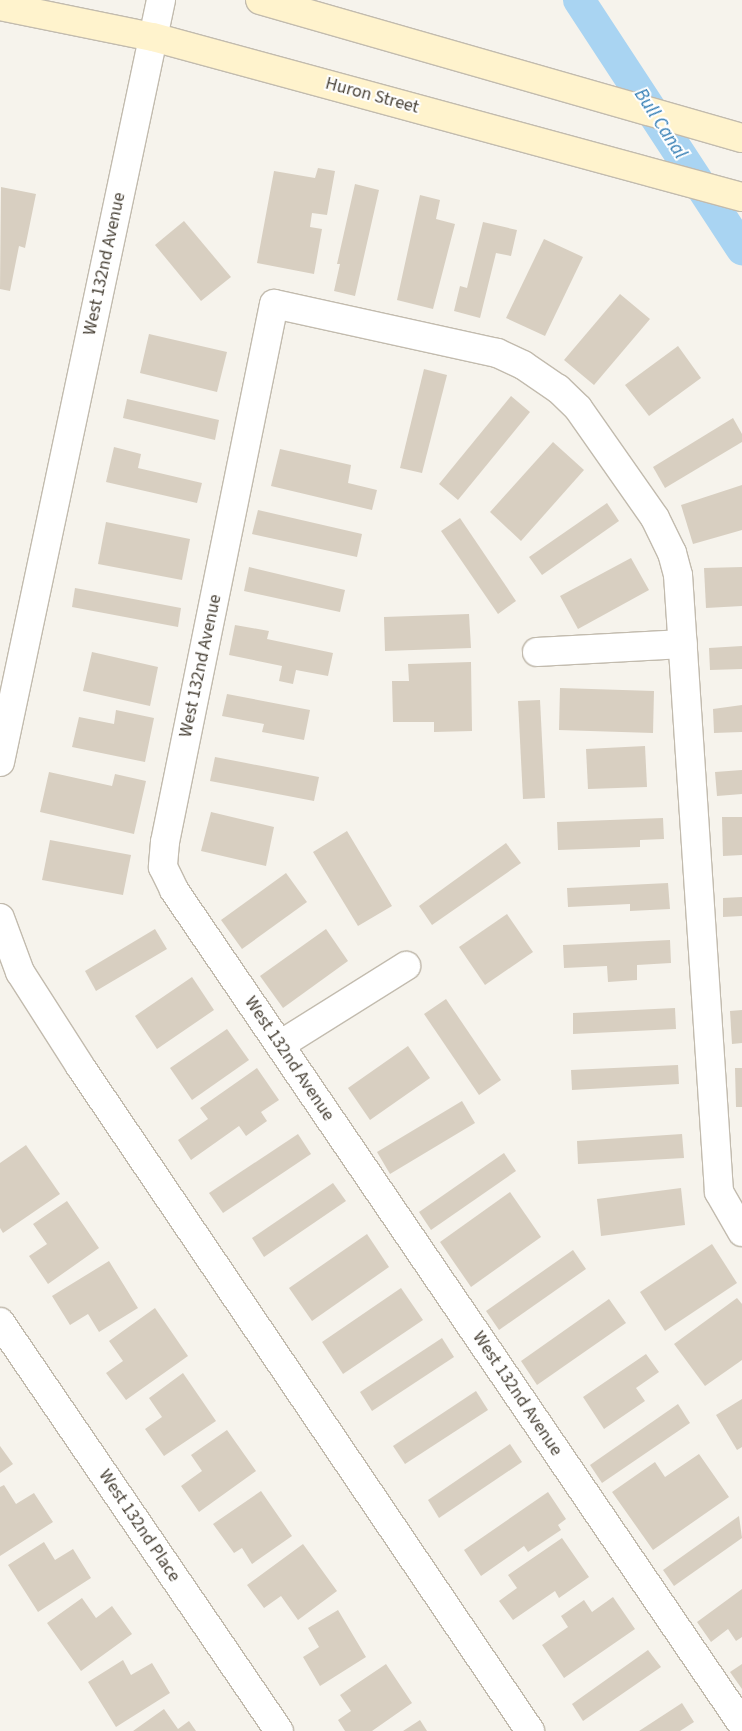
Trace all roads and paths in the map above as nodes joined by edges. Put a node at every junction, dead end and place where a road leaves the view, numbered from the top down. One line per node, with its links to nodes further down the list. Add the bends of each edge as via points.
1 (161, 0): 4 (street, West 132nd Avenue)
2 (260, 0): 5 (main road)
3 (0, 6): 4 (main road, Huron Street)
4 (153, 37): 6 (main road, Huron Street); 9 (street, West 132nd Avenue)
5 (737, 136)
6 (742, 197)
7 (683, 644): 8 (street); 12 (street, West 132nd Avenue, via 678,575 668,544 655,518 602,438 558,389 524,366 496,353 274,304 164,842 164,867 174,890); 13 (street, via 719,1192)
8 (536, 652)
9 (0, 762)
10 (0, 918): 17 (street, via 20,972 80,1066)
11 (406, 966): 12 (street)
12 (280, 1045): 15 (street, West 132nd Avenue)
13 (742, 1232)
14 (0, 1322): 16 (street, West 132nd Place)
15 (742, 1724)
16 (279, 1731)
17 (530, 1731)

